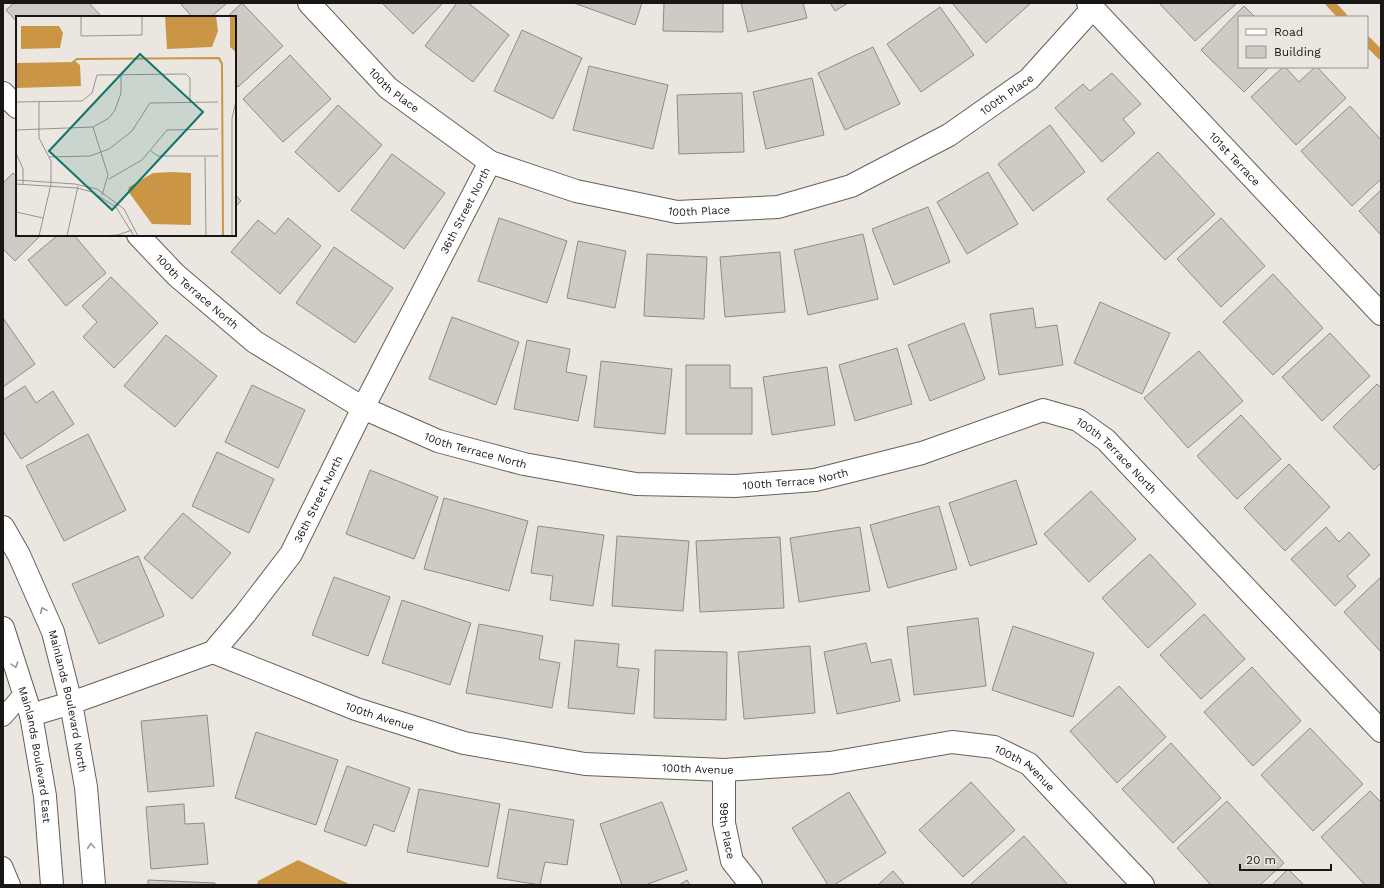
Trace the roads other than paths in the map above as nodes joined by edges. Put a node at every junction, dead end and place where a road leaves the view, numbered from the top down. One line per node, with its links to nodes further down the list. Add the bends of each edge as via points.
1 (309, 3): 5 (street, 100th Place, via 388,88)
2 (1090, 6): 5 (street, 100th Place, via 1029,79 949,135 851,186 778,206 677,212 576,191); 7 (street, 101st Terrace)
3 (3, 92): 4 (street)
4 (16, 106)
5 (490, 162): 8 (street, 36th Street North)
6 (139, 236): 8 (street, 100th Terrace North, via 176,275 255,342)
7 (1381, 314)
8 (363, 408): 11 (street, 36th Street North, via 291,554); 16 (street, 100th Terrace North, via 438,441 524,464 636,484 736,486 815,480 922,453 1043,410 1078,420 1106,440)
9 (3, 527): 13 (street, Mainlands Boulevard North, one-way to 9, via 53,632 19,555)
10 (3, 628): 12 (street, Mainlands Boulevard East, one-way to 12)
11 (213, 652): 13 (street); 17 (street, 100th Avenue, via 356,709 464,743 586,764)
12 (24, 694): 14 (street, Mainlands Boulevard East); 15 (lane)
13 (71, 703): 14 (street); 21 (street, Mainlands Boulevard North, one-way to 13, via 86,787)
14 (31, 715): 20 (street, Mainlands Boulevard East, via 45,796)
15 (3, 717)
16 (1377, 719)
17 (724, 770): 22 (street, 99th Place, via 724,823 732,861); 23 (street, 100th Avenue, via 830,763 952,742 994,747 1029,764)
18 (3, 866): 19 (lane)
19 (11, 885)
20 (52, 885)
21 (94, 885)
22 (751, 885)
23 (1143, 885)

